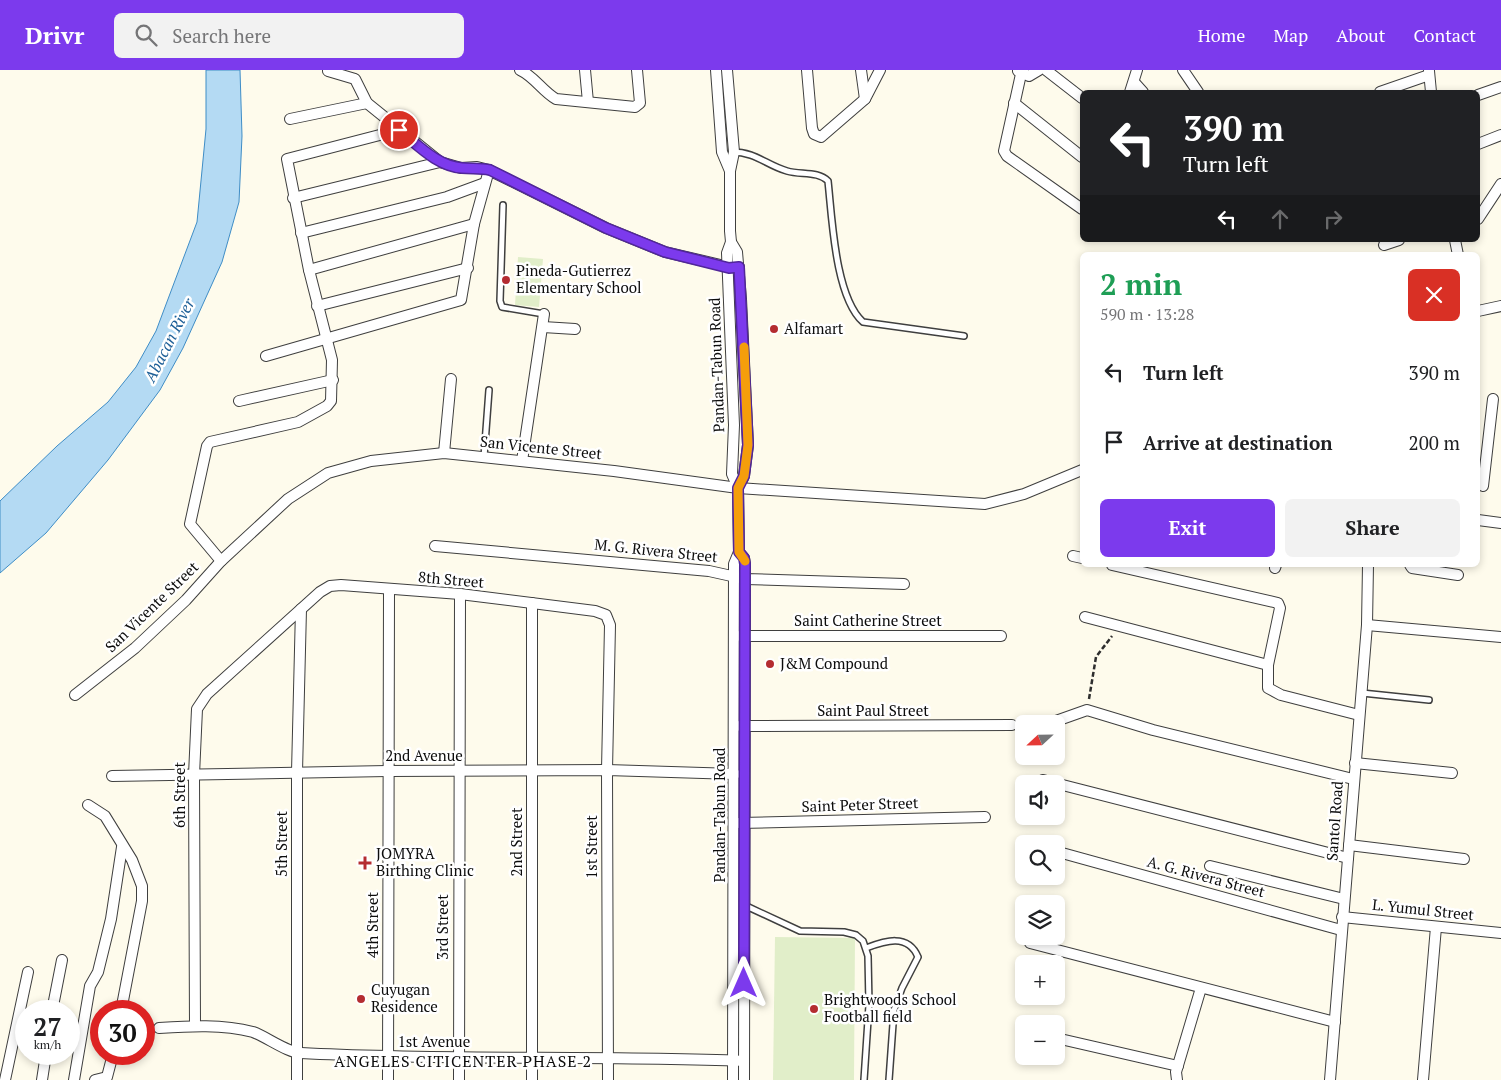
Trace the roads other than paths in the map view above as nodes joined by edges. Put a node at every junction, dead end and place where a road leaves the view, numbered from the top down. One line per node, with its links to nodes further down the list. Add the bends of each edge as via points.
1 (520, 70): 15 (street)
2 (585, 70): 29 (street)
3 (637, 70): 29 (street, via 639,106)
4 (716, 70): 28 (street)
5 (727, 70): 27 (street)
6 (807, 70): 26 (street, via 812,128 818,137 824,136)
7 (861, 70): 26 (street)
8 (880, 70): 26 (street)
9 (1039, 70): 14 (street, via 1029,76)
10 (1046, 70): 25 (street)
11 (1137, 70): 17 (street)
12 (1183, 70): 21 (street)
13 (328, 71): 30 (street, via 354,79)
14 (1019, 72): 31 (street)
15 (533, 73): 29 (street, via 546,93 556,99)
16 (1429, 73): 22 (street); 23 (street)
17 (1134, 82): 19 (street); 20 (street)
18 (1501, 87): 24 (street)
19 (1131, 90)
20 (1141, 90)
21 (1197, 90)
22 (1385, 90)
23 (1431, 90)
24 (1480, 94)
25 (1080, 96)
26 (865, 99)
27 (730, 100): 28 (street); 37 (street)
28 (719, 101): 36 (street)
29 (588, 102)
30 (367, 103): 32 (street); 33 (street)
31 (1014, 103): 38 (street); 46 (street, via 1004,151 1007,156)
32 (290, 119)
33 (399, 130): 39 (street); 44 (street, via 288,158)
34 (1501, 136): 35 (street)
35 (1480, 143)
36 (722, 152): 37 (lane); 41 (street)
37 (734, 152): 41 (street); 63 (lane, via 746,152 788,171 824,177 828,181 834,251 857,316 863,322)
38 (1080, 154)
39 (440, 162): 40 (street); 44 (street)
40 (490, 170): 42 (street); 52 (street, via 606,228 665,252)
41 (730, 171): 52 (street, Pandan-Tabun Road, via 730,237 737,252)
42 (486, 183): 48 (street); 49 (street, via 447,197)
43 (1501, 184): 47 (street)
44 (293, 198): 49 (street)
45 (503, 205): 60 (lane, via 502,307)
46 (1080, 208)
47 (1480, 216)
48 (474, 224): 53 (street); 54 (street)
49 (301, 233): 54 (street)
50 (1393, 242): 51 (street)
51 (1384, 245)
52 (734, 267): 55 (street, Pandan-Tabun Road); 56 (street, Pandan-Tabun Road)
53 (468, 268): 57 (street); 64 (street, via 461,300)
54 (309, 270): 57 (street)
55 (742, 299): 56 (street); 65 (street, Pandan-Tabun Road)
56 (730, 300): 66 (street, Pandan-Tabun Road)
57 (317, 306): 64 (street)
58 (1501, 306): 59 (street)
59 (1480, 311)
60 (544, 314): 61 (street)
61 (543, 327): 62 (street); 80 (street)
62 (575, 329)
63 (964, 336)
64 (327, 338): 67 (street); 69 (street)
65 (744, 346): 66 (street); 73 (street, Pandan-Tabun Road)
66 (732, 347): 74 (street, Pandan-Tabun Road)
67 (266, 356)
68 (452, 379): 78 (street)
69 (333, 380): 72 (street); 88 (street, via 331,401 327,406 298,422 210,442 207,446 190,524)
70 (488, 390): 79 (lane)
71 (1493, 399): 77 (street)
72 (239, 400)
73 (747, 424): 74 (street); 75 (street, Pandan-Tabun Road)
74 (734, 425): 76 (street, Pandan-Tabun Road)
75 (748, 445): 76 (street); 83 (street, Pandan-Tabun Road, via 744,476)
76 (734, 446): 83 (street, Pandan-Tabun Road, via 732,474)
77 (1482, 452): 82 (street)
78 (444, 453): 79 (street, San Vicente Street); 88 (street, San Vicente Street, via 372,461 328,474 288,499)
79 (484, 457): 80 (street, San Vicente Street)
80 (522, 461): 83 (street, San Vicente Street)
81 (1080, 471): 83 (street, San Vicente Street, via 1024,494 985,504)
82 (1484, 486)
83 (738, 488): 87 (street, Pandan-Tabun Road)
84 (1480, 520): 85 (street)
85 (1501, 523)
86 (435, 546): 93 (street, M. G. Rivera Street, via 709,571)
87 (739, 552): 93 (street, Pandan-Tabun Road, via 734,561); 94 (street, Pandan-Tabun Road, via 744,558)
88 (221, 561): 108 (street, San Vicente Street, via 186,600 135,648)
89 (1121, 567): 106 (street, via 1278,603 1280,608)
90 (1368, 567): 102 (street, Santol Road)
91 (1411, 567): 92 (street)
92 (1458, 575)
93 (734, 578): 94 (street, M. G. Rivera Street); 103 (street, Pandan-Tabun Road)
94 (745, 579): 95 (street, M. G. Rivera Street); 103 (street, Pandan-Tabun Road)
95 (904, 584)
96 (389, 590): 97 (street, 8th Street); 99 (street, 8th Street, via 330,586); 116 (street, 4th Street)
97 (460, 594): 98 (street, 8th Street); 118 (street, 3rd Street)
98 (532, 603): 100 (street, 8th Street); 119 (street, 2nd Street)
99 (301, 609): 117 (street, 5th Street); 123 (street, 6th Street, via 200,703 197,708)
100 (606, 614): 115 (street, 1st Street, via 610,625)
101 (1084, 617): 106 (street)
102 (1367, 625): 105 (street); 107 (street, Santol Road)
103 (740, 636): 104 (street, Saint Catherine Street); 113 (street, Pandan-Tabun Road)
104 (1001, 636)
105 (1501, 636)
106 (1268, 665): 110 (street, via 1267,685 1273,692)
107 (1362, 693): 109 (lane); 110 (street, Santol Road)
108 (75, 695)
109 (1429, 700)
110 (1359, 715): 114 (street, Santol Road)
111 (1065, 718): 124 (street, via 1087,710 1153,730)
112 (1012, 725): 113 (street, Saint Paul Street)
113 (740, 726): 121 (street, Pandan-Tabun Road); 128 (street, Pandan-Tabun Road)
114 (1354, 763): 120 (street); 124 (street, Santol Road)
115 (607, 770): 119 (street, 2nd Avenue); 121 (street, 2nd Avenue); 156 (street, 1st Street)
116 (387, 771): 117 (street, 2nd Avenue); 118 (street, 2nd Avenue); 153 (street, 4th Street)
117 (297, 772): 123 (street, 2nd Avenue); 152 (street, 5th Street)
118 (458, 772): 119 (street, 2nd Avenue); 154 (street, 3rd Street)
119 (532, 772): 155 (street, 2nd Street)
120 (1452, 773)
121 (735, 774): 128 (street, Pandan-Tabun Road)
122 (112, 776): 123 (street, 2nd Avenue)
123 (194, 776): 149 (street, 6th Street)
124 (1353, 779): 129 (street, Santol Road)
125 (1065, 786): 132 (street)
126 (88, 804): 130 (street, via 105,816)
127 (985, 817): 128 (street, Saint Peter Street)
128 (740, 823): 136 (street, Pandan-Tabun Road); 157 (street, Pandan-Tabun Road)
129 (1349, 845): 132 (street, Santol Road); 133 (street)
130 (122, 847): 147 (street, via 132,860 143,893); 163 (street, via 111,919 98,972 90,986)
131 (1065, 854): 139 (street, A. G. Rivera Street)
132 (1348, 858): 135 (street, Santol Road)
133 (1464, 859)
134 (1210, 866): 135 (street)
135 (1344, 899): 137 (street, Santol Road)
136 (744, 906): 142 (lane, via 800,931 856,935); 157 (street, Pandan-Tabun Road)
137 (1342, 917): 138 (street, L. Yumul Street); 139 (street, Santol Road)
138 (1436, 928): 140 (street, L. Yumul Street); 176 (street)
139 (1341, 930): 148 (street, Santol Road)
140 (1501, 933)
141 (1038, 945): 145 (street)
142 (866, 948): 172 (lane, via 869,1005); 173 (lane, via 888,940 899,941 910,944 918,957 894,1010)
143 (62, 960): 146 (street)
144 (28, 972): 161 (street)
145 (1200, 988): 148 (street); 160 (street)
146 (54, 1000)
147 (123, 1000)
148 (1336, 1022): 175 (street, Santol Road)
149 (195, 1026): 150 (street, 1st Avenue); 152 (street, 1st Avenue, via 251,1032)
150 (159, 1028)
151 (1065, 1040): 160 (street)
152 (298, 1053): 153 (street, 1st Avenue); 165 (street, 5th Street)
153 (388, 1056): 154 (street, 1st Avenue); 166 (street, 4th Street)
154 (458, 1057): 155 (street, 1st Avenue); 167 (street, 3rd Street)
155 (532, 1057): 156 (street, 1st Avenue); 168 (street, 2nd Street)
156 (607, 1057): 157 (street, 1st Avenue); 169 (street, 1st Street)
157 (739, 1061): 170 (street, Pandan-Tabun Road); 171 (street, Pandan-Tabun Road)
158 (44, 1065): 162 (street)
159 (111, 1065): 164 (street, via 108,1077)
160 (1178, 1066): 174 (street)
161 (5, 1080)
162 (42, 1080)
163 (74, 1080)
164 (94, 1080)
165 (297, 1080)
166 (388, 1080)
167 (459, 1080)
168 (532, 1080)
169 (608, 1080)
170 (734, 1080)
171 (744, 1080)
172 (864, 1080)
173 (888, 1080)
174 (1177, 1080)
175 (1330, 1080)
176 (1423, 1080)

